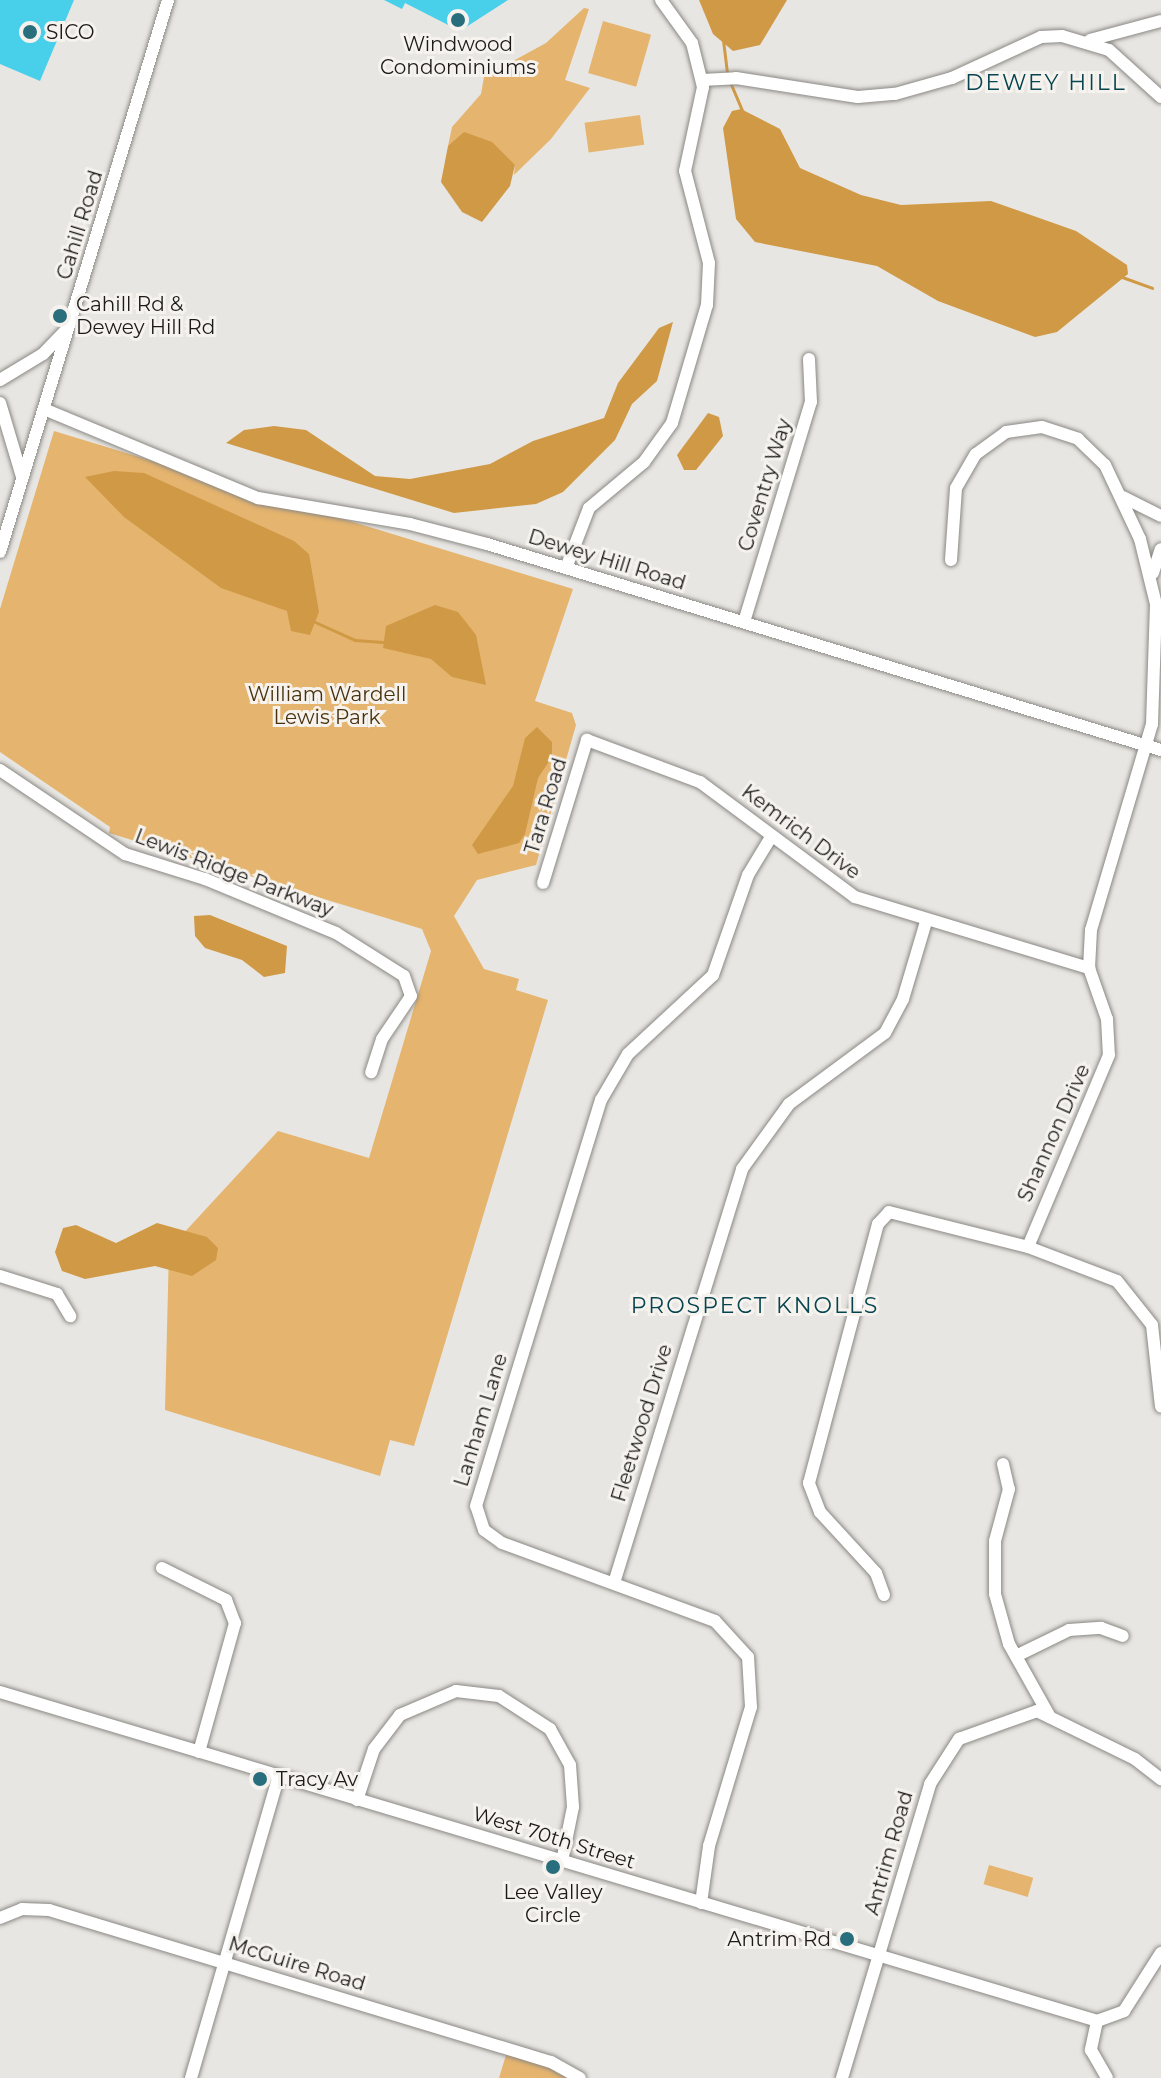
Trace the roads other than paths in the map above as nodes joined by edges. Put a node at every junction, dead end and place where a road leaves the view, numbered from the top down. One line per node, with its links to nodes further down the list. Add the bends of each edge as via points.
1 (168, 0): 7 (street, Cahill Road)
2 (661, 0): 5 (street, via 692,43)
3 (1161, 21): 4 (street)
4 (1090, 40): 5 (street, via 1041,37 952,78 895,94 858,97 736,78); 6 (street, via 1133,66)
5 (702, 80): 18 (street, via 702,109 685,171 710,284 689,375 660,444 589,508)
6 (1161, 97)
7 (70, 325): 9 (street, via 43,354); 11 (street, Cahill Road)
8 (809, 359): 20 (street, Coventry Way, via 811,402)
9 (0, 380)
10 (0, 403): 12 (street)
11 (44, 409): 12 (street, Cahill Road); 18 (street, Dewey Hill Road, via 258,498 410,524)
12 (23, 480): 16 (street, Cahill Road)
13 (1123, 497): 14 (street); 17 (street, Shannon Drive, via 1105,465 1078,439 1042,427 1006,432 976,454 956,488); 19 (street, Shannon Drive)
14 (1161, 516)
15 (1161, 549): 19 (street)
16 (0, 552)
17 (951, 560)
18 (566, 568): 20 (street, Dewey Hill Road)
19 (1152, 580): 22 (street, Shannon Drive, via 1158,672)
20 (744, 622): 22 (street, Dewey Hill Road)
21 (587, 740): 25 (street, Kemrich Drive, via 700,782); 26 (street, Tara Road)
22 (1146, 745): 23 (street, Dewey Hill Road); 28 (street, Shannon Drive, via 1096,906)
23 (1161, 750)
24 (0, 770): 29 (street, Lewis Ridge Parkway, via 125,854 205,879 336,933 404,976 411,996 382,1039)
25 (771, 837): 27 (street, Kemrich Drive, via 831,884); 36 (street, Lanham Lane, via 748,875 713,975 628,1054 601,1100 476,1506 484,1530 502,1543)
26 (543, 883)
27 (926, 922): 28 (street, Kemrich Drive); 36 (street, Fleetwood Drive, via 903,999 885,1033 789,1104 742,1169)
28 (1089, 968): 30 (street, Shannon Drive, via 1107,1019 1109,1055)
29 (371, 1072)
30 (1028, 1247): 33 (street, via 1100,1271 1131,1293 1157,1343); 37 (street, via 906,1212 889,1212 878,1224 809,1483 820,1512 876,1573)
31 (0, 1276): 32 (street, via 57,1294)
32 (70, 1316)
33 (1161, 1407)
34 (1003, 1464): 39 (street, via 1009,1489 995,1541 995,1594)
35 (162, 1568): 42 (street, via 226,1600 235,1623)
36 (614, 1583): 47 (street, Lanham Lane, via 715,1621 739,1644 753,1673 751,1707 709,1846)
37 (884, 1595)
38 (1123, 1636): 39 (street, via 1101,1628 1069,1630)
39 (1016, 1656): 41 (street)
40 (0, 1692): 42 (street, West 70th Street)
41 (1050, 1717): 44 (street, via 1135,1759); 50 (street, Antrim Road, via 1037,1711 1009,1717 974,1730 946,1753 930,1784)
42 (199, 1752): 43 (street, West 70th Street)
43 (279, 1776): 45 (street, West 70th Street); 51 (street)
44 (1161, 1779)
45 (357, 1800): 46 (street, West 70th Street); 46 (street, via 374,1749 400,1715 456,1691 499,1696 550,1729 570,1765 573,1807)
46 (562, 1861): 47 (street, West 70th Street)
47 (701, 1903): 50 (street, West 70th Street)
48 (0, 1918): 51 (street, McGuire Road, via 36,1908)
49 (1161, 1953): 52 (street, via 1124,2011)
50 (879, 1957): 52 (street, West 70th Street); 55 (street, Antrim Road)
51 (225, 1963): 53 (street); 54 (street, McGuire Road, via 551,2062)
52 (1097, 2021): 56 (street, via 1091,2050)
53 (191, 2078)
54 (580, 2078)
55 (842, 2078)
56 (1107, 2078)

